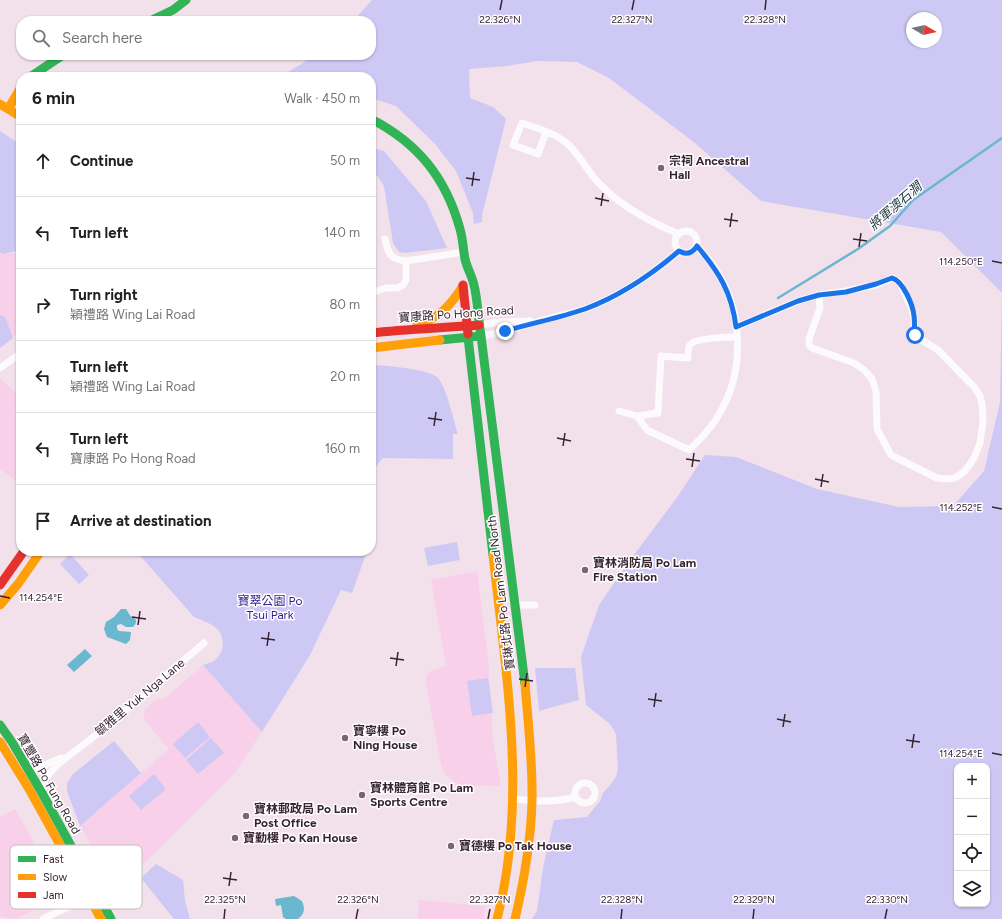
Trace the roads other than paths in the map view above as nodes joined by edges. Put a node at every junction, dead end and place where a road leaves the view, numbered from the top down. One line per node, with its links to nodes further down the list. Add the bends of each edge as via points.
1 (186, 0): 2 (main road)
2 (160, 16)
3 (56, 60): 4 (main road)
4 (38, 72)
5 (16, 95): 7 (main road)
6 (0, 104): 7 (main road)
7 (8, 109): 8 (main road)
8 (16, 114)
9 (376, 121): 15 (main road, 寶琳北路 Po Lam Road North, via 396,132 433,169 451,202)
10 (546, 132): 10 (street, via 538,154 513,145 522,123); 11 (street, via 570,146 595,179 620,202 658,226)
11 (679, 234): 13 (street, via 687,231 694,234); 14 (street, via 675,244)
12 (385, 239): 16 (street, via 390,255)
13 (697, 246): 14 (street, via 689,253); 24 (street, via 720,275 734,309)
14 (679, 251): 21 (street, 寶康路 Po Hong Road, via 648,276 608,299 560,317)
15 (464, 252): 16 (street); 17 (main road, 寶琳北路 Po Lam Road North)
16 (406, 262): 19 (street, via 406,280 402,285)
17 (466, 265): 18 (main road, 寶琳北路 Po Lam Road North); 22 (main road, 寶琳北路 Po Lam Road North, via 474,284)
18 (463, 286): 23 (main road, 寶琳北路 Po Lam Road North); 25 (main road, via 452,304 436,318)
19 (376, 291)
20 (819, 295): 20 (street, via 846,292 891,278 900,283 913,312 915,336 938,350 980,396 980,444 962,475 949,479 937,478 891,455 878,429 876,391 872,379 854,363 809,345 820,308); 24 (street)
21 (542, 320): 22 (street, 寶康路 Po Hong Road); 27 (street, 寶康路 Po Hong Road)
22 (479, 325): 23 (main road, 寶康路 Po Hong Road); 27 (main road, 寶琳北路 Po Lam Road North)
23 (467, 326): 25 (main road, 寶康路 Po Hong Road); 29 (main road, 寶琳北路 Po Lam Road North)
24 (736, 327): 28 (street)
25 (403, 329): 26 (main road, 寶康路 Po Hong Road)
26 (376, 332)
27 (481, 336): 29 (main road, 寶康路 Po Hong Road); 39 (main road, 寶琳北路 Po Lam Road North)
28 (737, 336): 34 (street, via 694,342 690,344 688,358 661,356 658,413); 34 (street, via 735,374 726,401 715,421 689,450 647,430)
29 (468, 337): 30 (main road, 寶康路 Po Hong Road); 48 (main road, 寶琳北路 Po Lam Road North, via 508,677)
30 (376, 347)
31 (16, 357): 32 (street)
32 (0, 368)
33 (619, 411): 34 (street)
34 (636, 416)
35 (20, 556): 37 (main road)
36 (38, 556): 38 (main road)
37 (0, 585)
38 (0, 605)
39 (515, 605): 40 (street); 49 (main road, 寶琳北路 Po Lam Road North, via 528,714)
40 (535, 605)
41 (204, 643): 44 (street, 毓雅里 Yuk Nga Lane)
42 (0, 725): 45 (main road, 寶豐路 Po Fung Road)
43 (0, 742): 50 (main road, 寶豐路 Po Fung Road)
44 (75, 750): 45 (street, 毓雅里 Yuk Nga Lane, via 39,769); 46 (street, 毓雅里 Yuk Nga Lane, via 48,775)
45 (25, 765): 46 (main road, 寶豐路 Po Fung Road)
46 (42, 793): 51 (main road, 寶豐路 Po Fung Road)
47 (576, 797): 49 (street, via 558,801)
48 (513, 799): 49 (street); 58 (main road, 寶琳北路 Po Lam Road North, via 510,852)
49 (532, 801): 59 (main road, 寶琳北路 Po Lam Road North, via 527,855)
50 (60, 845)
51 (71, 845)
52 (63, 909): 55 (street)
53 (95, 909): 56 (main road, 寶豐路 Po Fung Road)
54 (106, 909): 57 (main road, 寶豐路 Po Fung Road)
55 (43, 919)
56 (100, 919)
57 (112, 919)
58 (498, 919)
59 (515, 919)

